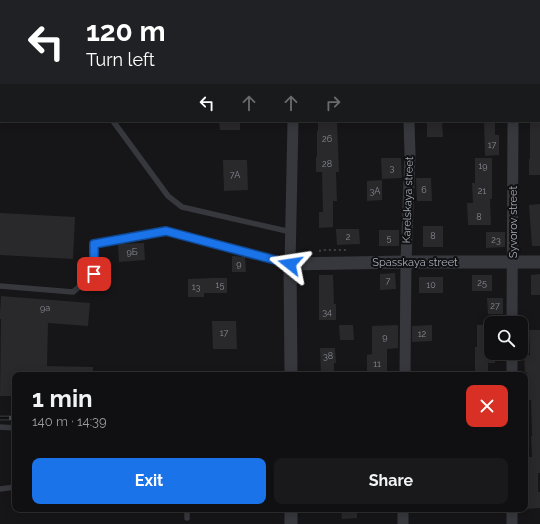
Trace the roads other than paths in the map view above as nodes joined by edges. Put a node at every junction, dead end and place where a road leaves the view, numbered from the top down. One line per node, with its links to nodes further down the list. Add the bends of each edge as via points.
1 (114, 122): 5 (lane, via 168,196 182,207)
2 (293, 122): 5 (street)
3 (409, 122): 6 (street, Karelskaya street)
4 (512, 122): 7 (street, Syvorov street)
5 (292, 232): 9 (street)
6 (406, 262): 7 (street, Spasskaya street); 9 (street, Spasskaya street); 14 (street, Karelskaya street)
7 (512, 262): 8 (street, Spasskaya street); 11 (street, Syvorov street)
8 (540, 262)
9 (290, 264): 10 (lane, via 166,231 94,244 94,274 73,292); 13 (street)
10 (0, 286)
11 (512, 316)
12 (512, 360): 15 (street)
13 (291, 372)
14 (405, 372)
15 (512, 372)
16 (0, 427): 17 (lane)
17 (12, 428)
18 (12, 487): 19 (lane)
19 (0, 489)
20 (187, 512): 24 (lane)
21 (291, 512): 25 (street)
22 (403, 512): 26 (street)
23 (512, 512): 27 (street)
24 (187, 518)
25 (290, 524)
26 (403, 524)
27 (512, 524)

